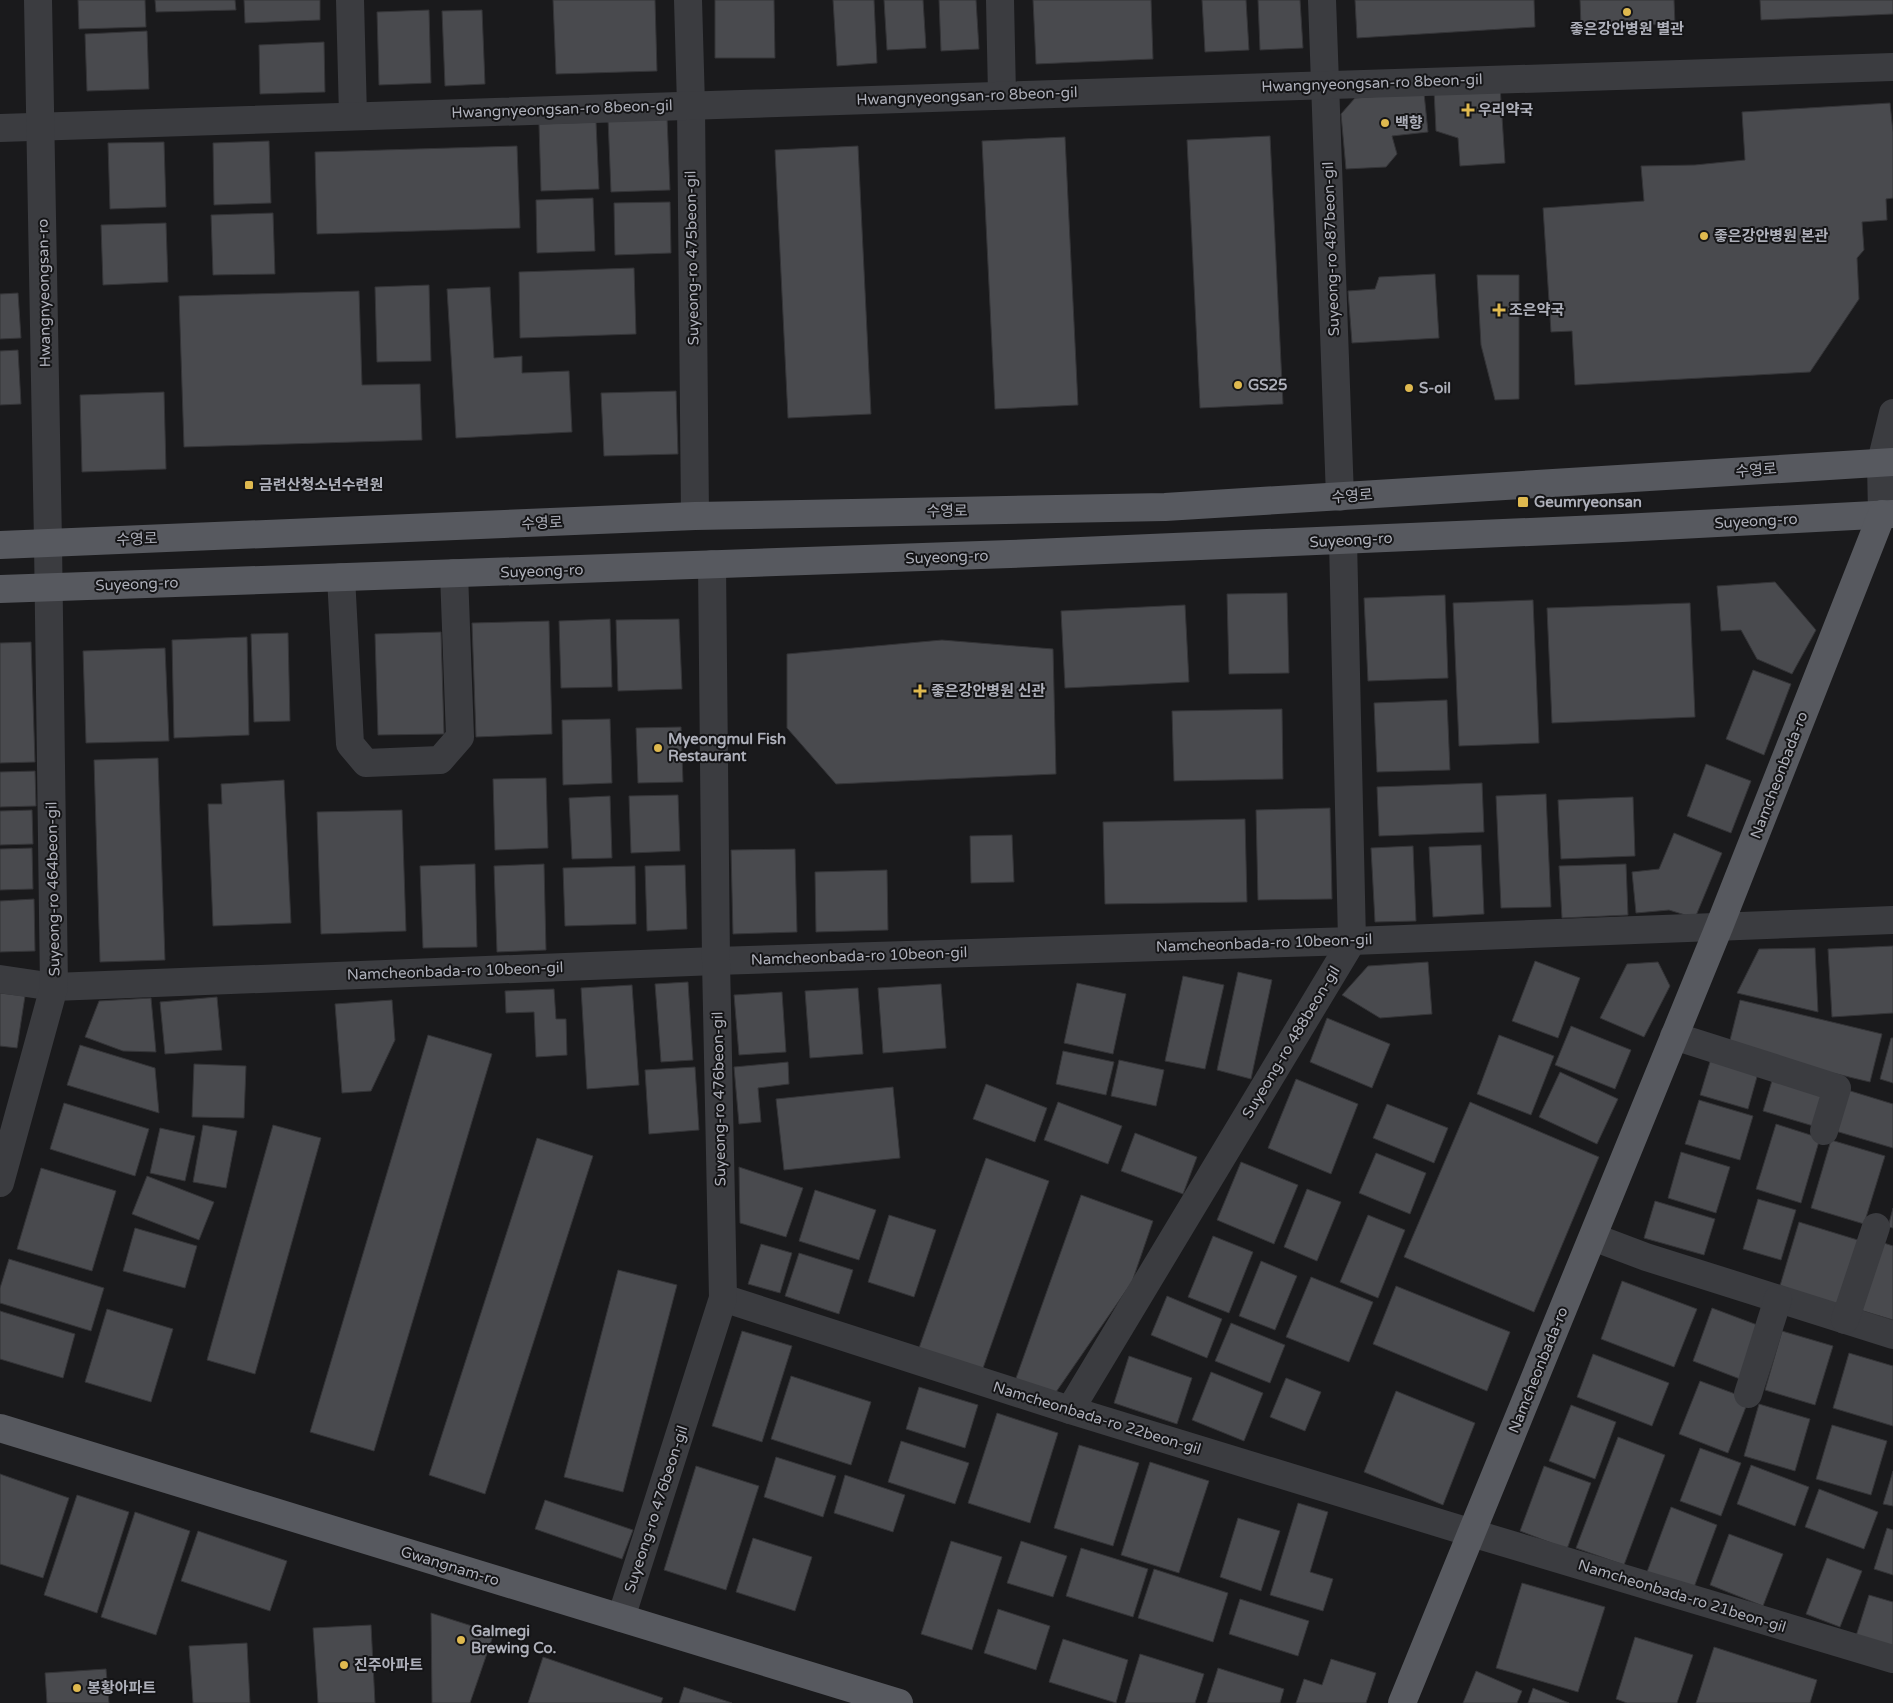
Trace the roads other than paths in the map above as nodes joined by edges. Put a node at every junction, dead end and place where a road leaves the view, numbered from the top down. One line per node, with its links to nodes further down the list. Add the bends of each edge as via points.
1 (38, 0): 11 (street, Hwangnyeongsan-ro)
2 (350, 0): 10 (street)
3 (688, 0): 9 (street, Suyeong-ro 475beon-gil)
4 (1000, 0): 8 (street)
5 (1322, 0): 7 (street, Suyeong-ro 487beon-gil)
6 (1893, 66): 7 (street, Hwangnyeongsan-ro 8beon-gil)
7 (1325, 85): 8 (street, Hwangnyeongsan-ro 8beon-gil); 15 (street, Suyeong-ro 487beon-gil)
8 (1002, 95): 9 (street, Hwangnyeongsan-ro 8beon-gil)
9 (691, 105): 10 (street, Hwangnyeongsan-ro 8beon-gil); 17 (street, Suyeong-ro 475beon-gil)
10 (353, 116): 11 (street, Hwangnyeongsan-ro 8beon-gil)
11 (40, 127): 12 (street, Hwangnyeongsan-ro 8beon-gil); 19 (street, Hwangnyeongsan-ro)
12 (0, 128)
13 (1893, 414): 14 (street)
14 (1887, 462): 15 (main road, 수영로); 16 (street)
15 (1340, 497): 17 (main road, 수영로, via 1166,507)
16 (1887, 514): 18 (main road, Suyeong-ro); 27 (main road, Namcheonbada-ro)
17 (695, 516): 19 (main road, 수영로)
18 (1343, 540): 21 (main road, Suyeong-ro); 28 (street)
19 (48, 543): 20 (main road, 수영로); 24 (street, Hwangnyeongsan-ro)
20 (0, 545)
21 (712, 564): 22 (main road, Suyeong-ro); 29 (street, Suyeong-ro 476beon-gil)
22 (454, 573): 23 (main road, Suyeong-ro); 23 (street, via 460,737 440,760 366,763 350,744)
23 (341, 577): 24 (main road, Suyeong-ro)
24 (49, 587): 25 (main road, Suyeong-ro); 31 (street, Suyeong-ro 464beon-gil)
25 (0, 589)
26 (1893, 920): 27 (street, Namcheonbada-ro 10beon-gil)
27 (1719, 927): 28 (street, Namcheonbada-ro 10beon-gil); 32 (main road, Namcheonbada-ro)
28 (1352, 941): 29 (street, Namcheonbada-ro 10beon-gil); 42 (street, Suyeong-ro 488beon-gil)
29 (716, 960): 31 (street, Namcheonbada-ro 10beon-gil); 37 (street, Suyeong-ro 476beon-gil)
30 (0, 979): 31 (street, Namcheonbada-ro 10beon-gil)
31 (54, 987): 34 (street, Suyeong-ro 464beon-gil)
32 (1674, 1036): 33 (street, via 1838,1088); 36 (main road, Namcheonbada-ro)
33 (1824, 1131)
34 (0, 1183)
35 (1876, 1227): 39 (street)
36 (1593, 1237): 38 (street); 44 (main road, Namcheonbada-ro)
37 (723, 1298): 42 (street, Namcheonbada-ro 22beon-gil); 45 (street, Suyeong-ro 476beon-gil)
38 (1778, 1299): 39 (street); 41 (street)
39 (1844, 1320): 40 (street)
40 (1893, 1335)
41 (1748, 1394)
42 (1070, 1410): 44 (street, Namcheonbada-ro 22beon-gil)
43 (0, 1428): 45 (main road, Gwangnam-ro)
44 (1472, 1534): 46 (street, Namcheonbada-ro 21beon-gil); 48 (main road, Namcheonbada-ro)
45 (621, 1618): 47 (main road, Gwangnam-ro)
46 (1893, 1659)
47 (899, 1703)
48 (1402, 1703)

